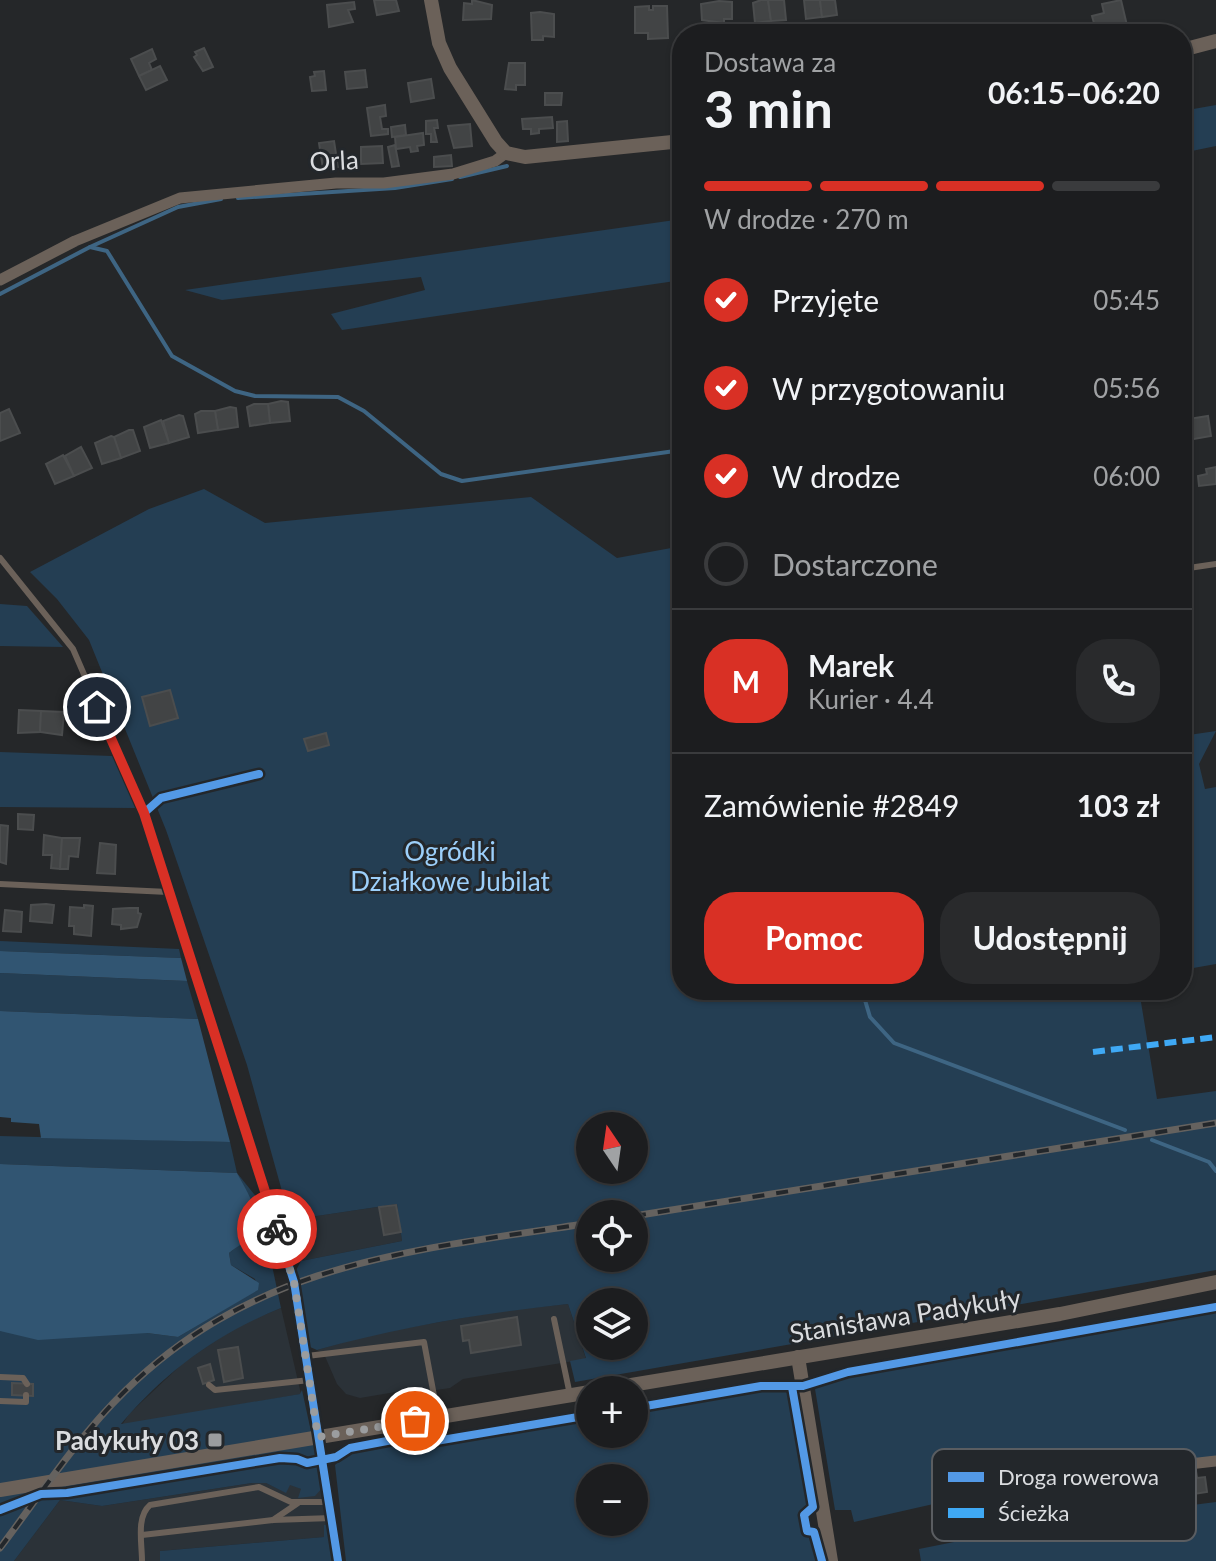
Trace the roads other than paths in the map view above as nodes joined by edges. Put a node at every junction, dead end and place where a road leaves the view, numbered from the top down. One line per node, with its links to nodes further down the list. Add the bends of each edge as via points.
1 (431, 0): 5 (street, via 450,68)
2 (1216, 41): 3 (street)
3 (1192, 47)
4 (672, 142): 5 (street, Orla, via 525,157)
5 (506, 153): 6 (street, Orla, via 453,174 180,198 75,241)
6 (0, 280)
7 (0, 558): 11 (lane, via 73,649)
8 (1216, 564): 9 (lane)
9 (1192, 568)
10 (259, 774): 11 (street, via 161,798)
11 (144, 813): 13 (street)
12 (0, 884): 13 (lane)
13 (168, 892): 16 (street, via 294,1282)
14 (1216, 1282): 17 (street, Stanisława Padykuły)
15 (554, 1319): 25 (lane)
16 (307, 1356): 19 (street); 27 (lane, via 424,1342)
17 (798, 1357): 20 (street, Stanisława Padykuły); 39 (street)
18 (0, 1377): 21 (lane, via 23,1378)
19 (310, 1380): 22 (lane, via 215,1390); 28 (street)
20 (648, 1382)
21 (27, 1384)
22 (209, 1385)
23 (576, 1394): 25 (street)
24 (26, 1395): 26 (lane, via 26,1402)
25 (570, 1395): 27 (street)
26 (0, 1401)
27 (438, 1417): 28 (street)
28 (318, 1437): 31 (street); 32 (street)
29 (1216, 1461): 30 (street)
30 (1196, 1463)
31 (0, 1490)
32 (330, 1502): 33 (lane); 34 (street)
33 (298, 1503): 35 (lane); 36 (lane, via 259,1487 162,1502 144,1510)
34 (332, 1518): 35 (lane); 38 (street)
35 (273, 1520): 36 (lane)
36 (142, 1535): 37 (lane)
37 (142, 1561)
38 (338, 1561)
39 (831, 1561)

